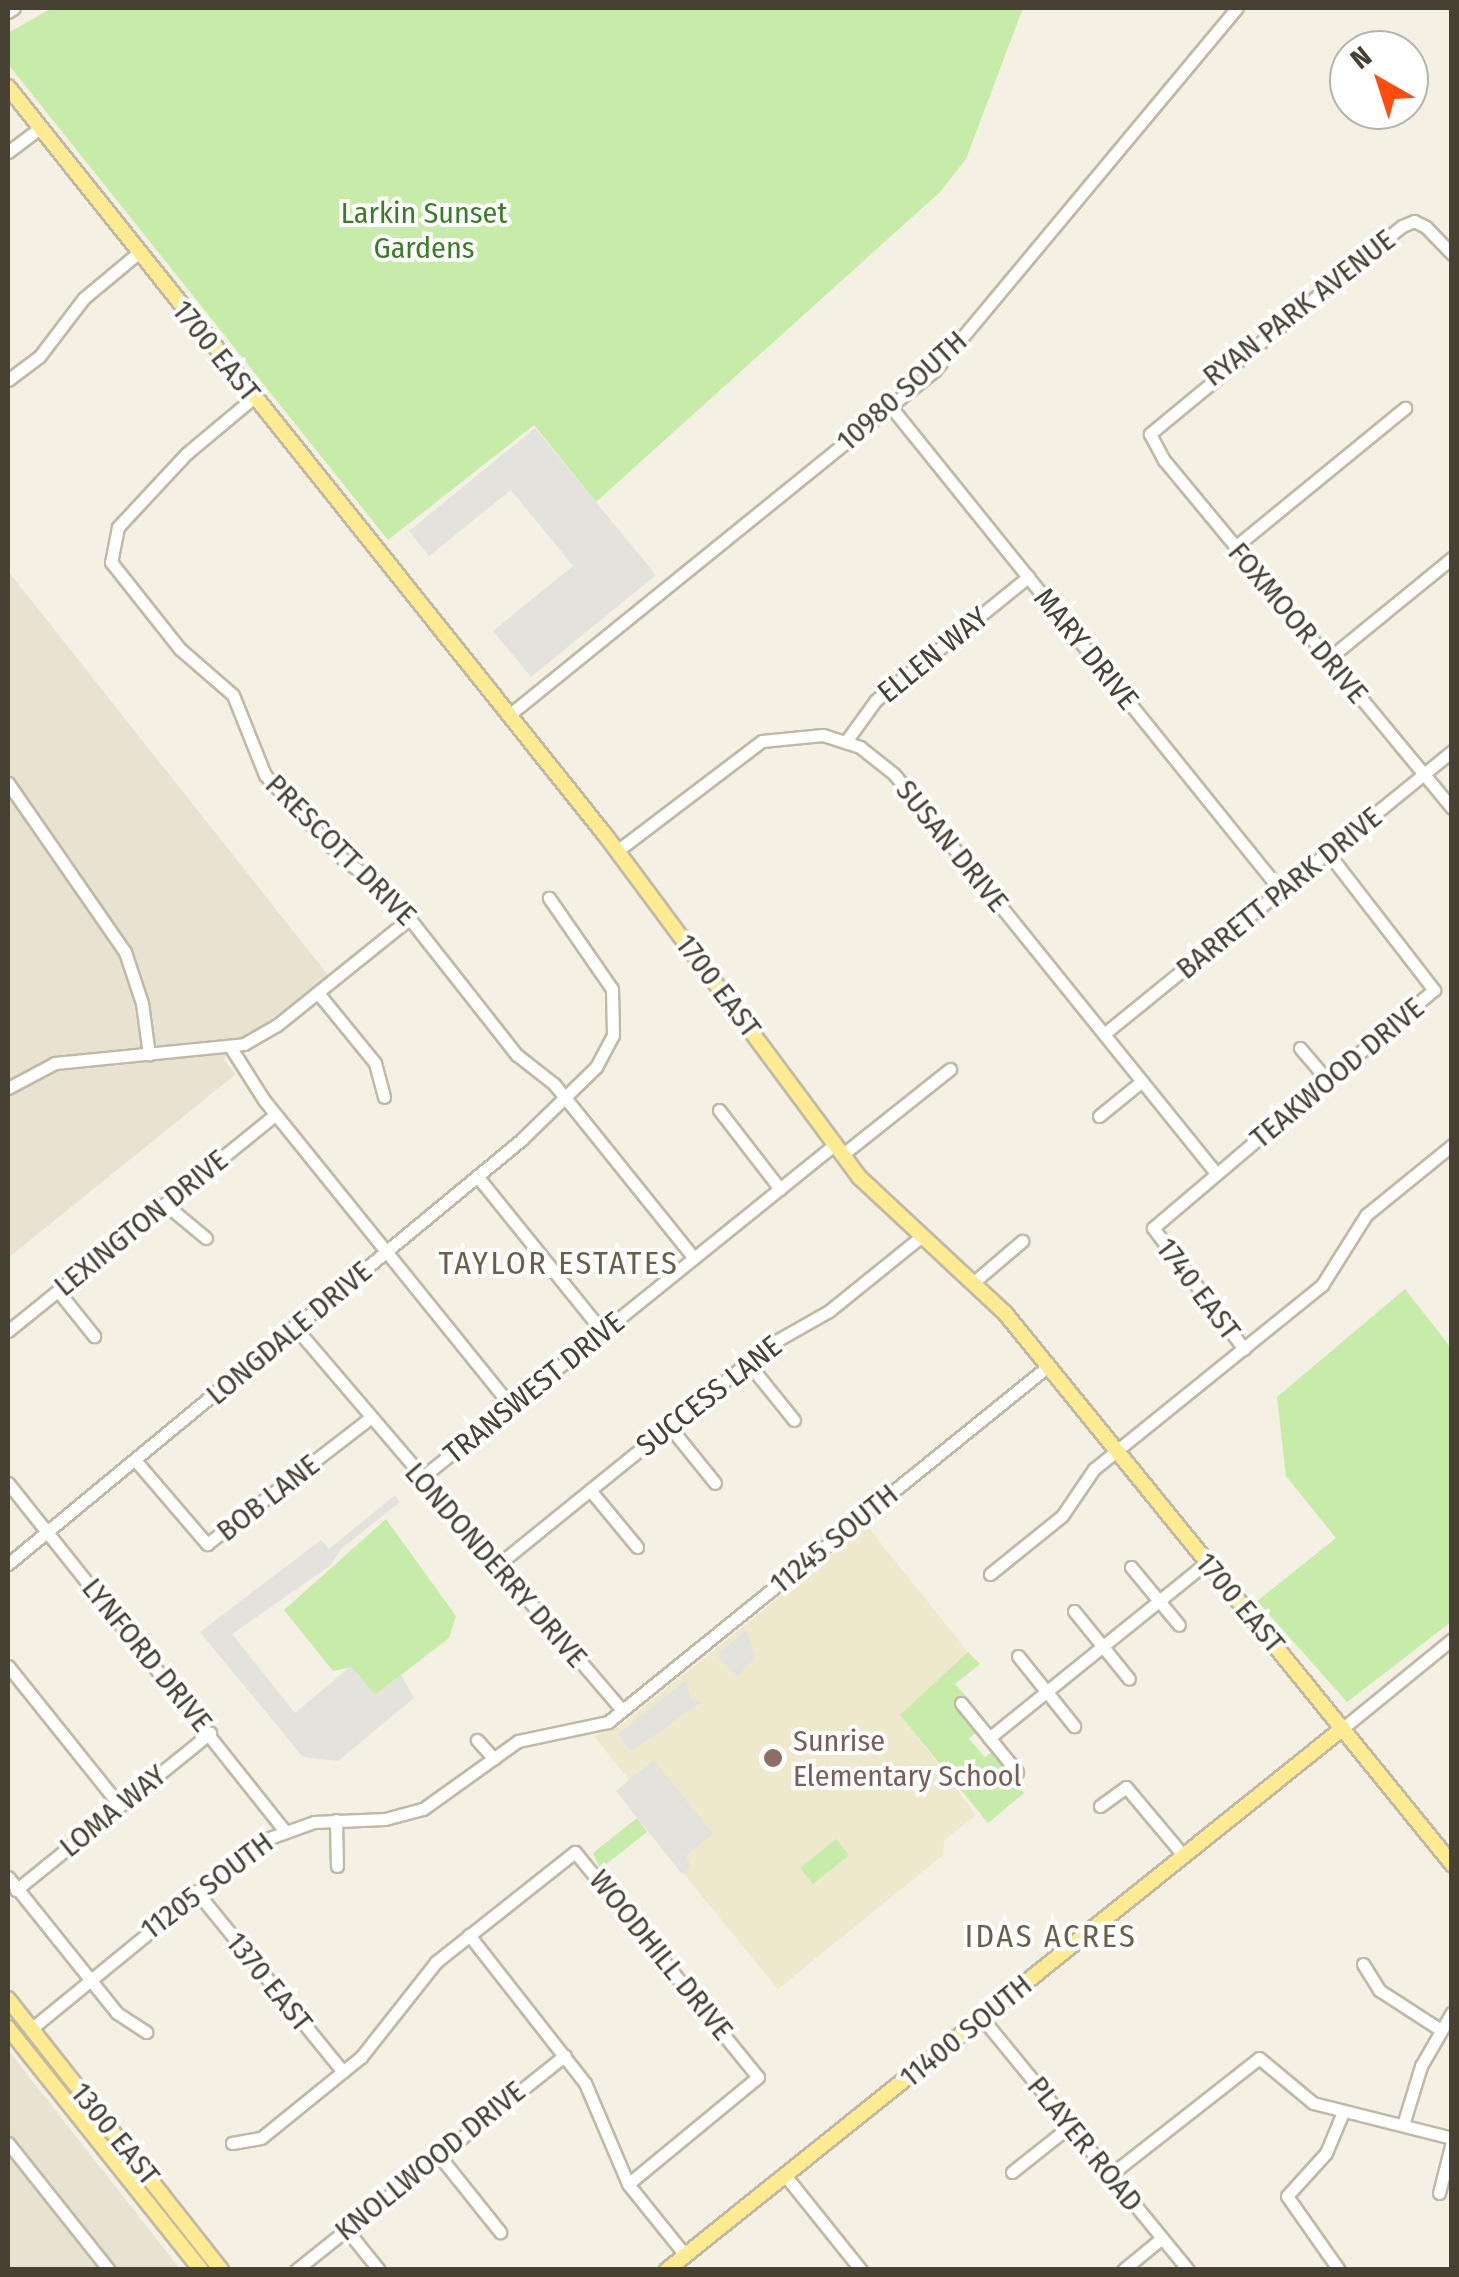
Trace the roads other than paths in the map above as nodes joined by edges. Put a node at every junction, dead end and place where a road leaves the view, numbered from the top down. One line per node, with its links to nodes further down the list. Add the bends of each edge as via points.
1 (14, 8): 3 (street)
2 (1237, 8): 11 (street, 10980 SOUTH, via 954,350)
3 (8, 12)
4 (8, 86): 5 (main road, 1700 EAST)
5 (39, 130): 6 (street); 7 (main road, 1700 EAST)
6 (8, 152)
7 (138, 252): 9 (street, via 84,298 39,356); 10 (main road, 1700 EAST)
8 (1452, 254): 13 (street, RYAN PARK AVENUE, via 1426,227 1414,221 1402,226)
9 (8, 380)
10 (253, 398): 18 (main road, 1700 EAST); 28 (street, PRESCOTT DRIVE, via 200,440 118,526 111,562 180,650 233,695 264,775)
11 (891, 407): 16 (street, MARY DRIVE); 18 (street, 10980 SOUTH)
12 (1404, 408): 14 (street)
13 (1150, 434): 14 (street, FOXMOOR DRIVE)
14 (1235, 547): 17 (street, FOXMOOR DRIVE)
15 (1452, 558): 17 (street)
16 (1028, 578): 19 (street, ELLEN WAY, via 876,700); 26 (street, MARY DRIVE)
17 (1328, 660): 21 (street, FOXMOOR DRIVE)
18 (509, 716): 24 (main road, 1700 EAST)
19 (847, 740): 24 (street, SUSAN DRIVE, via 801,734 753,746); 30 (street, SUSAN DRIVE, via 894,774)
20 (1452, 751): 21 (street, BARRETT PARK DRIVE)
21 (1424, 775): 23 (street, FOXMOOR DRIVE); 25 (street, BARRETT PARK DRIVE)
22 (8, 783): 33 (street, via 125,952)
23 (1452, 808)
24 (617, 851): 44 (main road, 1700 EAST)
25 (1328, 853): 26 (street, BARRETT PARK DRIVE); 36 (street, TEAKWOOD DRIVE, via 1434,990)
26 (1282, 891): 30 (street, BARRETT PARK DRIVE)
27 (549, 898): 39 (street, LONGDALE DRIVE, via 602,968 615,1003 606,1052)
28 (410, 918): 29 (street); 39 (street, PRESCOTT DRIVE, via 517,1055)
29 (318, 993): 31 (street, via 277,1025); 38 (street, via 374,1063)
30 (1104, 1034): 35 (street, SUSAN DRIVE)
31 (231, 1048): 33 (street); 41 (street)
32 (1300, 1048): 36 (street)
33 (149, 1055): 37 (street, via 55,1063)
34 (950, 1069): 44 (street, TRANSWEST DRIVE)
35 (1142, 1080): 42 (street); 45 (street, SUSAN DRIVE)
36 (1328, 1082): 45 (street, TEAKWOOD DRIVE)
37 (8, 1088)
38 (384, 1097)
39 (566, 1099): 46 (street, LONGDALE DRIVE); 54 (street, PRESCOTT DRIVE)
40 (720, 1110): 47 (street)
41 (276, 1115): 48 (street, LEXINGTON DRIVE); 53 (street)
42 (1099, 1116)
43 (1452, 1145): 61 (street, via 1366,1215 1322,1285)
44 (838, 1150): 47 (street, TRANSWEST DRIVE); 50 (main road, 1700 EAST)
45 (1216, 1173): 49 (street, TEAKWOOD DRIVE)
46 (477, 1176): 53 (street, LONGDALE DRIVE); 59 (street)
47 (780, 1189): 54 (street, TRANSWEST DRIVE)
48 (165, 1204): 51 (street); 56 (street, LEXINGTON DRIVE)
49 (1154, 1228): 61 (street, 1740 EAST)
50 (922, 1236): 55 (main road, 1700 EAST); 62 (street, SUCCESS LANE, via 829,1311)
51 (206, 1238)
52 (1022, 1241): 55 (street)
53 (386, 1250): 57 (street, LONGDALE DRIVE); 64 (street)
54 (694, 1258): 59 (street, TRANSWEST DRIVE)
55 (974, 1281): 63 (main road, 1700 EAST)
56 (58, 1291): 58 (street, LEXINGTON DRIVE); 60 (street)
57 (294, 1326): 65 (street, LONDONDERRY DRIVE); 69 (street, LONGDALE DRIVE)
58 (8, 1331)
59 (603, 1332): 64 (street, TRANSWEST DRIVE)
60 (94, 1336)
61 (1244, 1349): 68 (street)
62 (748, 1363): 66 (street); 67 (street, SUCCESS LANE)
63 (1046, 1367): 68 (main road, 1700 EAST); 91 (street, 11245 SOUTH)
64 (511, 1406): 70 (street, TRANSWEST DRIVE)
65 (369, 1418): 69 (street, BOB LANE, via 208,1544); 70 (street, LONDONDERRY DRIVE)
66 (794, 1420)
67 (669, 1426): 71 (street); 73 (street, SUCCESS LANE)
68 (1115, 1452): 76 (main road, 1700 EAST); 80 (street, via 1094,1469 1062,1516)
69 (135, 1460): 74 (street, LONGDALE DRIVE)
70 (420, 1479): 77 (street, LONDONDERRY DRIVE)
71 (715, 1483)
72 (8, 1484): 74 (street, LYNFORD DRIVE)
73 (590, 1490): 75 (street); 77 (street, SUCCESS LANE)
74 (46, 1532): 78 (street, LONGDALE DRIVE); 94 (street, LYNFORD DRIVE)
75 (637, 1547)
76 (1206, 1562): 81 (street); 93 (main road, 1700 EAST)
77 (500, 1563): 91 (street, LONDONDERRY DRIVE)
78 (8, 1564)
79 (1131, 1567): 81 (street)
80 (990, 1574)
81 (1159, 1600): 83 (street); 85 (street)
82 (1074, 1610): 85 (street)
83 (1179, 1625)
84 (1452, 1640): 93 (street, 11400 SOUTH)
85 (1103, 1646): 88 (street); 89 (street)
86 (1018, 1656): 89 (street)
87 (8, 1666): 99 (street)
88 (1130, 1680)
89 (1046, 1692): 92 (street); 95 (street)
90 (962, 1703): 95 (street)
91 (622, 1710): 97 (street, 11205 SOUTH, via 586,1731 528,1737)
92 (1074, 1726)
93 (1343, 1728): 103 (main road, 11400 SOUTH); 104 (main road, 1700 EAST)
94 (210, 1733): 99 (street, LOMA WAY); 102 (street, LYNFORD DRIVE)
95 (990, 1738): 98 (street)
96 (477, 1740): 97 (street)
97 (494, 1760): 101 (street, 11205 SOUTH, via 423,1809)
98 (1016, 1772)
99 (120, 1806): 107 (street, LOMA WAY)
100 (1100, 1806): 103 (street, via 1126,1786)
101 (336, 1820): 102 (street, 11205 SOUTH); 105 (street)
102 (283, 1830): 108 (street, 11205 SOUTH)
103 (1183, 1855): 114 (main road, 11400 SOUTH)
104 (1449, 1856)
105 (337, 1866)
106 (8, 1878): 107 (street)
107 (16, 1890): 111 (street)
108 (196, 1891): 111 (street, 11205 SOUTH); 120 (street, 1370 EAST)
109 (468, 1935): 119 (street); 120 (street, WOODHILL DRIVE, via 436,1962 372,2046); 131 (street, WOODHILL DRIVE, via 575,1852 758,2077)
110 (1363, 1964): 117 (street, via 1379,1990)
111 (88, 1978): 116 (street, 11205 SOUTH); 118 (street, via 117,2013)
112 (8, 2000): 116 (main road, 1300 EAST)
113 (1452, 2012): 117 (street)
114 (982, 2018): 123 (street, PLAYER ROAD); 129 (main road, 11400 SOUTH)
115 (8, 2028): 138 (main road, 1300 EAST)
116 (31, 2029): 139 (main road, 1300 EAST)
117 (1440, 2029): 122 (street)
118 (146, 2032)
119 (566, 2055): 127 (street, KNOLLWOOD DRIVE); 131 (street, via 592,2096)
120 (343, 2072): 126 (street, WOODHILL DRIVE, via 262,2138)
121 (1342, 2112): 122 (street); 130 (street, via 1313,2102 1259,2058); 146 (street, via 1326,2153 1287,2196)
122 (1404, 2125): 124 (street)
123 (1070, 2126): 128 (street); 130 (street, PLAYER ROAD)
124 (1452, 2140): 132 (street)
125 (8, 2143): 137 (street)
126 (232, 2143)
127 (440, 2158): 133 (street, KNOLLWOOD DRIVE); 134 (street)
128 (1012, 2172)
129 (784, 2174): 136 (main road, 11400 SOUTH); 143 (street)
130 (1110, 2175): 135 (street, PLAYER ROAD)
131 (628, 2184): 136 (street)
132 (1439, 2193)
133 (346, 2229): 140 (street, KNOLLWOOD DRIVE); 141 (street)
134 (500, 2232)
135 (1162, 2238): 144 (street); 145 (street, PLAYER ROAD)
136 (685, 2255): 142 (main road, 11400 SOUTH)
137 (109, 2270)
138 (201, 2270)
139 (222, 2270)
140 (296, 2270)
141 (379, 2270)
142 (667, 2270)
143 (861, 2270)
144 (1123, 2270)
145 (1188, 2270)
146 (1339, 2270)

